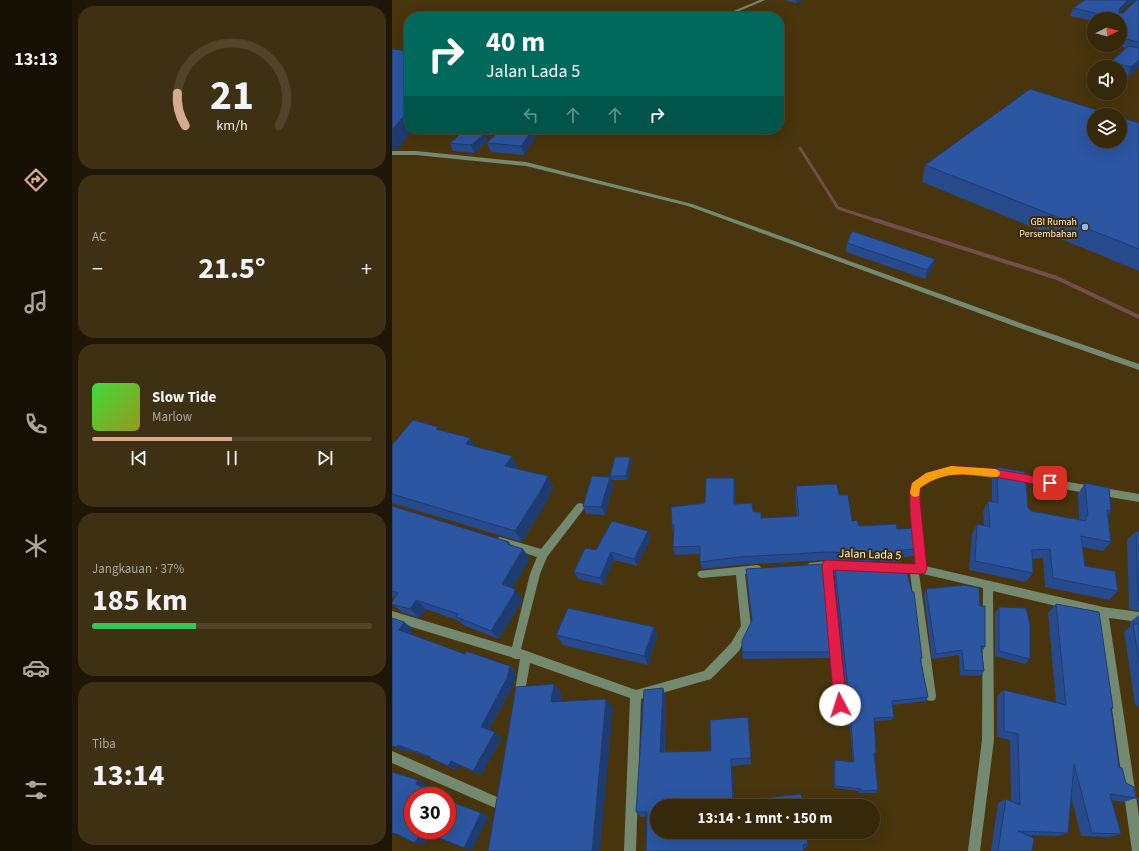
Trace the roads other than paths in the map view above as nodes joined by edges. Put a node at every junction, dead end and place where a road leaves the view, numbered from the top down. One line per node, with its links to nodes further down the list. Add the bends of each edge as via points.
1 (763, 0): 2 (street)
2 (733, 12)
3 (392, 153): 4 (street, via 526,164 690,205)
4 (1139, 367)
5 (1139, 498): 12 (street, via 990,472 951,470 930,476 916,486)
6 (580, 507): 8 (street)
7 (490, 538): 8 (street)
8 (543, 554): 19 (street, via 536,574)
9 (827, 565): 10 (street, Jalan Lada 5); 12 (street, Jalan Lada 5); 23 (street)
10 (804, 566)
11 (764, 569): 13 (street)
12 (917, 569): 15 (street, Jalan Lada 5); 21 (street)
13 (740, 570): 14 (street); 20 (street, via 746,627 734,647 707,675)
14 (702, 574)
15 (988, 586): 16 (street, Jalan Lada 5); 27 (street, via 988,740)
16 (1103, 612): 18 (street, Jalan Lada 5); 28 (street)
17 (392, 616): 19 (street)
18 (1139, 617)
19 (521, 655): 20 (street); 22 (street)
20 (636, 695): 26 (street)
21 (931, 696)
22 (517, 711)
23 (842, 720)
24 (392, 757): 25 (street)
25 (500, 804)
26 (630, 851)
27 (974, 851)
28 (1138, 851)

